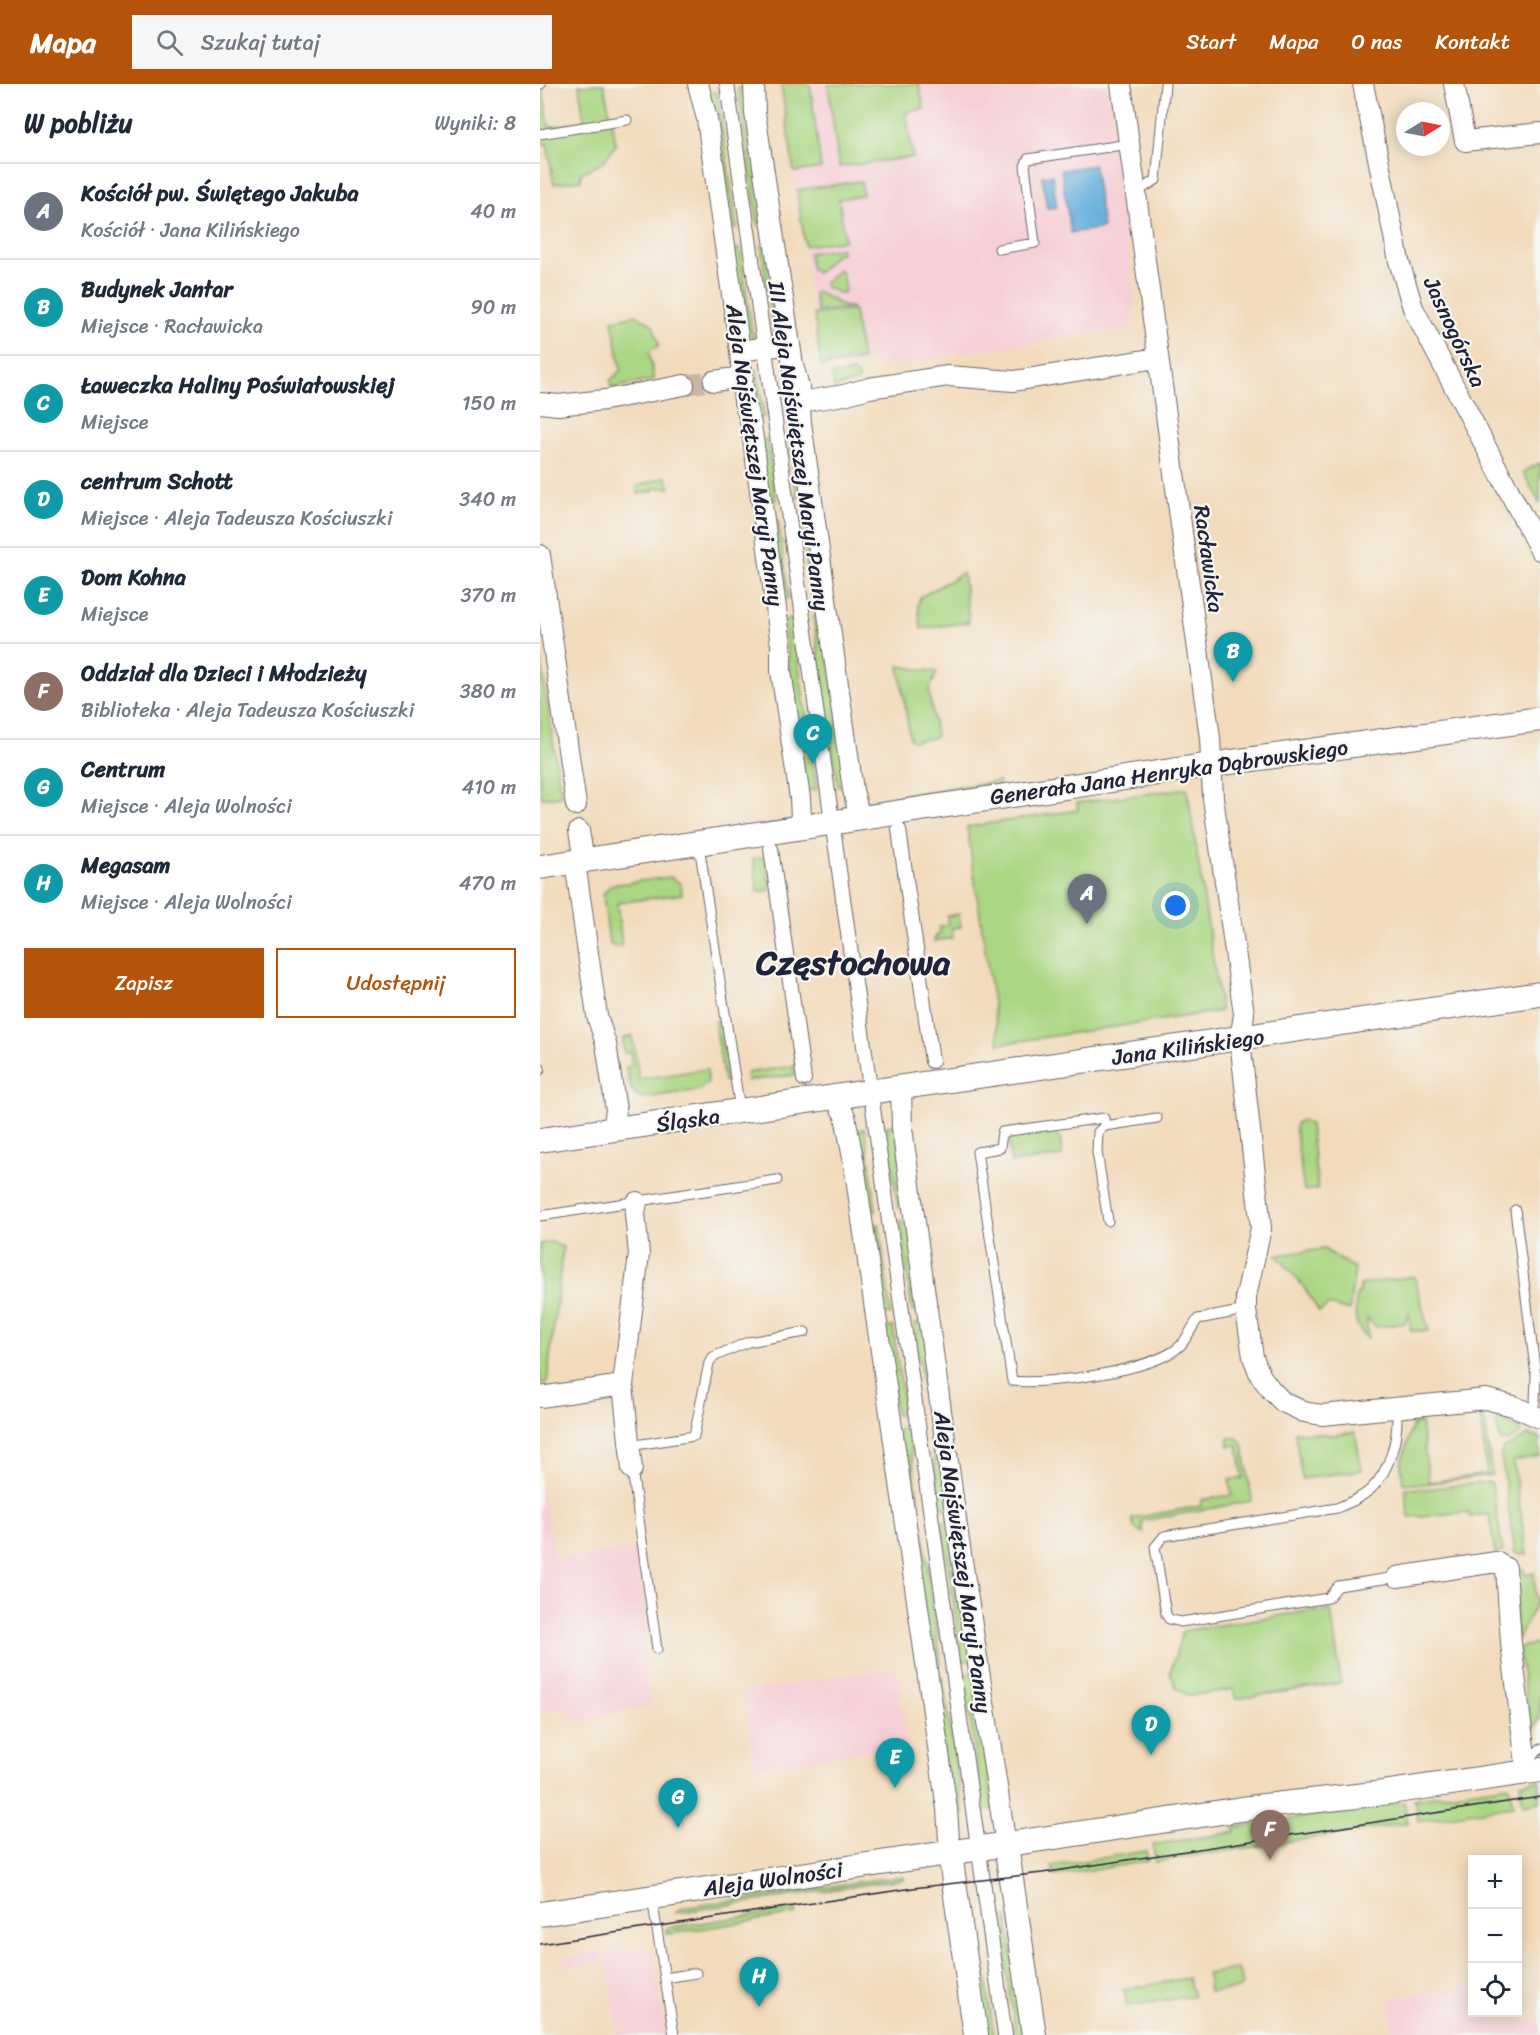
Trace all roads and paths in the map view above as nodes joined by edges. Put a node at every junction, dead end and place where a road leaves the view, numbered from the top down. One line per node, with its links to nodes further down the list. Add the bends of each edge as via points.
1 (698, 84): 16 (street, Aleja Najświętszej Maryi Panny, via 707,119)
2 (727, 84): 15 (street, III Aleja Najświętszej Maryi Panny)
3 (754, 84): 14 (street)
4 (1121, 84): 11 (street, Racławicka)
5 (1165, 84): 12 (lane, via 1156,180)
6 (1364, 84): 23 (street, Jasnogórska, via 1399,261 1413,308)
7 (1454, 84): 9 (street, via 1465,141)
8 (627, 120): 10 (lane)
9 (1540, 133)
10 (540, 134)
11 (1129, 144): 12 (street, Racławicka); 13 (lane, via 1028,159 1025,166 1035,243)
12 (1135, 192): 17 (street, Racławicka)
13 (999, 249)
14 (790, 344): 15 (street); 21 (street)
15 (764, 347): 16 (street); 28 (street, III Aleja Najświętszej Maryi Panny)
16 (740, 351): 18 (street, Aleja Najświętszej Maryi Panny)
17 (1157, 358): 21 (street, via 1014,381 948,376 868,387); 26 (street, Racławicka, via 1210,738)
18 (743, 377): 19 (street); 30 (street, Aleja Najświętszej Maryi Panny, via 782,645 781,670 800,798)
19 (714, 381)
20 (684, 385): 22 (street, via 605,400)
21 (800, 402): 29 (street)
22 (540, 403)
23 (1540, 550)
24 (540, 555): 27 (street)
25 (1540, 719): 26 (street, Generała Jana Henryka Dąbrowskiego)
26 (1210, 765): 29 (street, Generała Jana Henryka Dąbrowskiego); 38 (street, Racławicka, via 1244,1014)
27 (576, 805)
28 (831, 819): 29 (street, Generała Jana Henryka Dąbrowskiego); 30 (street, Generała Jana Henryka Dąbrowskiego); 42 (street)
29 (860, 819)
30 (798, 828): 33 (street, Generała Jana Henryka Dąbrowskiego)
31 (899, 830): 39 (street)
32 (579, 831): 35 (street)
33 (698, 843): 35 (street, Generała Jana Henryka Dąbrowskiego); 44 (lane)
34 (771, 849): 40 (street)
35 (579, 861): 36 (street, Generała Jana Henryka Dąbrowskiego); 47 (street, via 597,1016 606,1044 616,1110)
36 (540, 867)
37 (1540, 994): 38 (street, Jana Kilińskiego)
38 (1240, 1040): 41 (street, Jana Kilińskiego); 54 (street, Racławicka, via 1261,1228)
39 (932, 1061)
40 (804, 1079)
41 (901, 1089): 42 (street, Jana Kilińskiego); 66 (street, Aleja Najświętszej Maryi Panny, via 900,1118)
42 (871, 1093): 43 (street, Jana Kilińskiego); 67 (street)
43 (835, 1098): 44 (street, Śląska); 68 (street, via 845,1116 854,1164 947,1809)
44 (740, 1112): 47 (street, Śląska)
45 (1157, 1118): 46 (lane)
46 (1105, 1126): 53 (lane, via 1098,1132 1097,1152); 54 (lane, via 1104,1118 1002,1132 1000,1148 977,1152 1012,1381 1033,1383 1144,1366 1180,1346 1198,1319)
47 (613, 1130): 48 (street, Śląska)
48 (540, 1140)
49 (777, 1180): 50 (lane)
50 (637, 1202): 52 (lane); 56 (street, via 639,1254)
51 (1515, 1210): 59 (lane, via 1536,1376)
52 (540, 1216)
53 (1108, 1221)
54 (1246, 1310): 58 (street, Racławicka, via 1253,1357 1260,1375 1283,1402 1322,1415)
55 (805, 1332): 60 (lane, via 748,1342 718,1353 709,1363 694,1436)
56 (623, 1385): 57 (street); 60 (street)
57 (540, 1396)
58 (1396, 1409): 59 (street, Racławicka, via 1486,1399); 62 (lane, via 1399,1425 1385,1469 1372,1489 1353,1501 1337,1508 1164,1536 1155,1547 1166,1614 1181,1622 1328,1598 1338,1586)
59 (1535, 1416)
60 (629, 1446): 61 (street)
61 (632, 1469): 63 (lane)
62 (1397, 1577): 65 (street, via 1496,1562 1506,1568 1511,1643)
63 (657, 1649)
64 (1540, 1749): 65 (lane, via 1531,1757)
65 (1534, 1771): 66 (street, Aleja Wolności, via 1245,1808)
66 (1006, 1845): 67 (street, Aleja Wolności); 76 (street, Aleja Najświętszej Maryi Panny)
67 (978, 1850): 68 (street, Aleja Wolności); 75 (street)
68 (950, 1854): 69 (street, Aleja Wolności); 74 (street)
69 (652, 1897): 70 (street, Aleja Wolności); 72 (lane)
70 (540, 1914)
71 (696, 1973): 72 (lane)
72 (665, 1978): 73 (lane)
73 (674, 2035)
74 (976, 2035)
75 (1005, 2035)
76 (1034, 2035)

